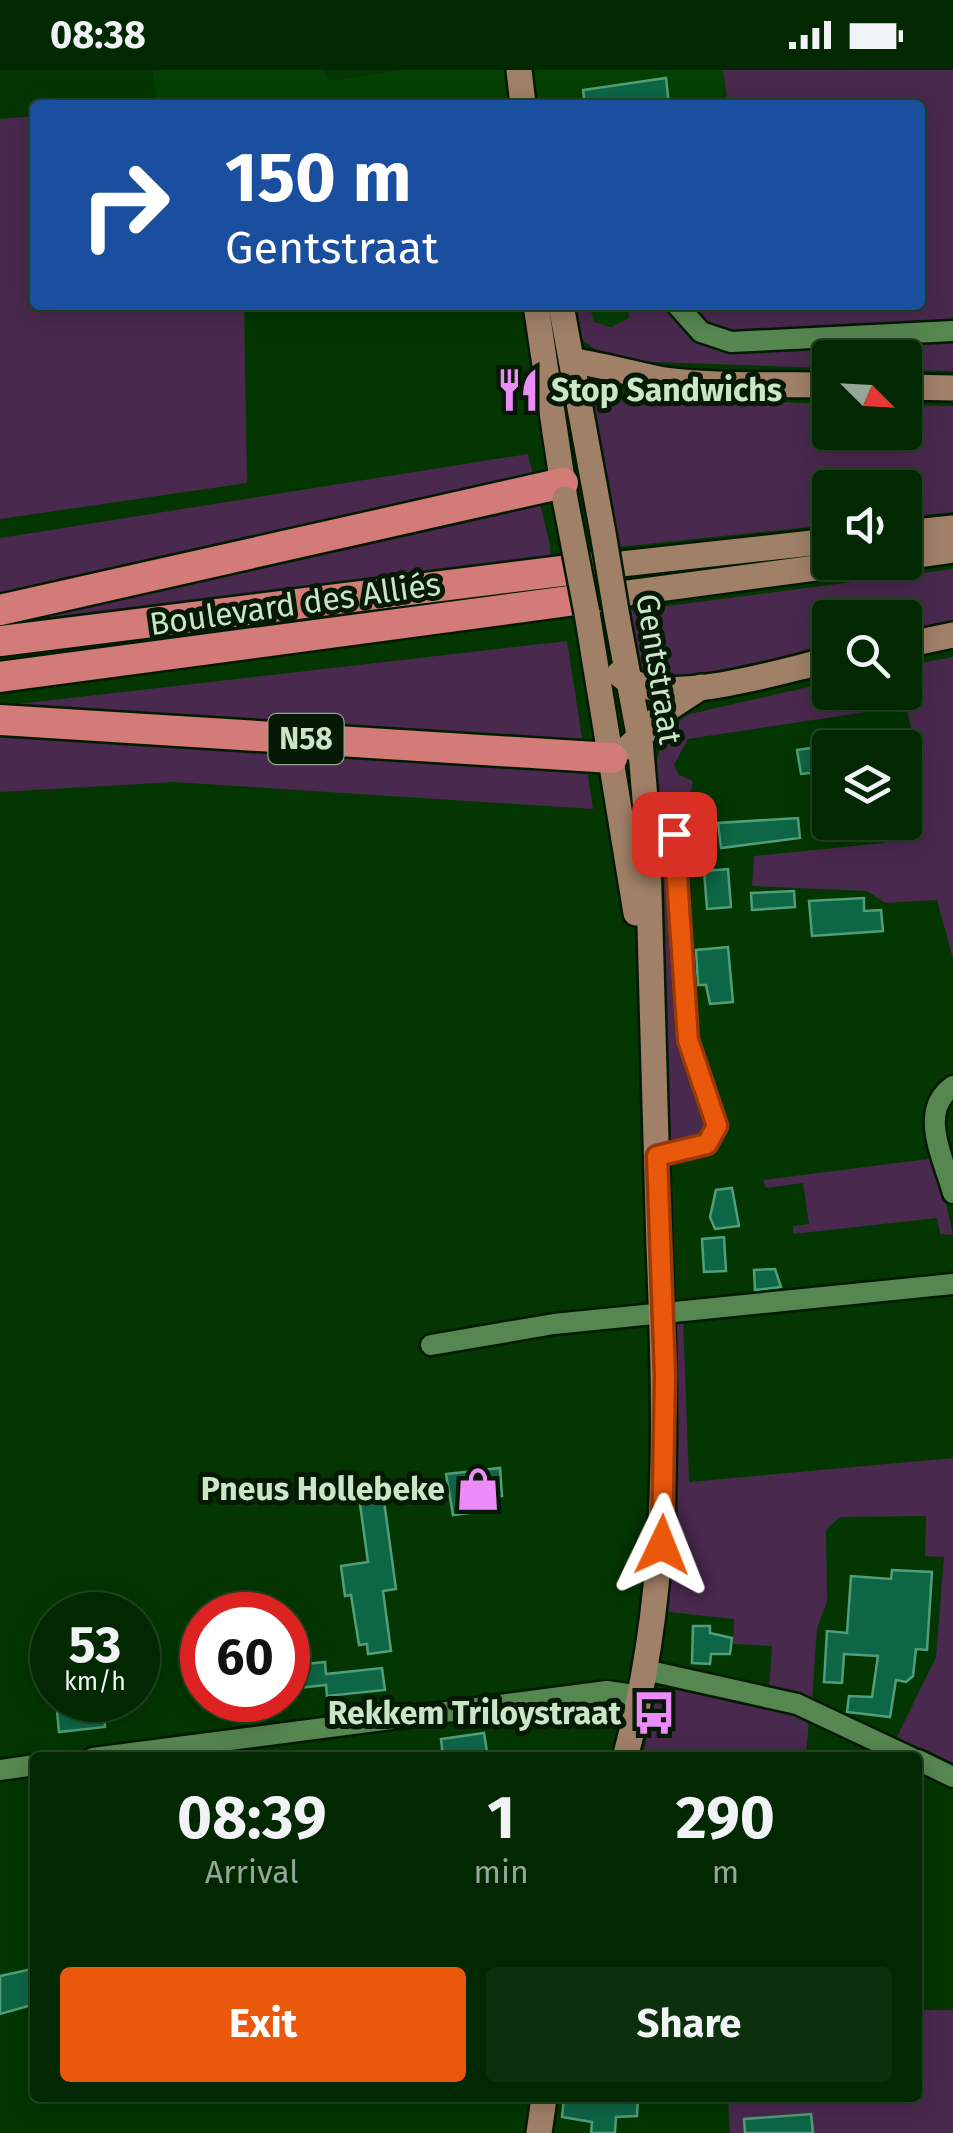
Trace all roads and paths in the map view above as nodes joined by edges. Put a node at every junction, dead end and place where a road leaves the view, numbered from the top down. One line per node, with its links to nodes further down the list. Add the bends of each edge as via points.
1 (518, 70): 2 (main road)
2 (522, 100)
3 (537, 310): 13 (main road)
4 (562, 310): 7 (main road, Gentstraat)
5 (681, 310): 6 (street, via 701,332 731,342)
6 (953, 331)
7 (572, 361): 8 (main road); 12 (main road, Gentstraat)
8 (669, 381): 9 (main road); 12 (main road, via 601,388)
9 (812, 385)
10 (922, 387): 11 (main road)
11 (953, 388)
12 (576, 398): 13 (main road); 14 (main road, Gentstraat)
13 (556, 433): 14 (main road)
14 (576, 494): 21 (main road, bridge); 22 (highway); 27 (main road, Gentstraat, bridge, via 603,532)
15 (953, 528): 16 (main road)
16 (922, 531)
17 (812, 545): 21 (main road)
18 (953, 550): 19 (main road)
19 (922, 555)
20 (812, 567): 21 (main road)
21 (593, 592): 25 (highway, Boulevard des Alliés); 27 (main road); 28 (highway, Boulevard des Alliés)
22 (0, 610)
23 (953, 634): 24 (main road)
24 (922, 640)
25 (0, 641)
26 (812, 664): 29 (main road)
27 (615, 670): 29 (main road, via 648,690); 31 (main road, Gentstraat); 32 (main road)
28 (0, 678)
29 (701, 687): 31 (main road)
30 (0, 720): 32 (highway, N58)
31 (640, 740): 32 (main road); 34 (main road, Gentstraat)
32 (612, 758): 34 (main road)
33 (674, 834): 36 (street, via 688,1040 717,1126 707,1144)
34 (653, 1047): 36 (main road)
35 (953, 1086): 37 (street, via 941,1094 934,1119)
36 (657, 1156): 39 (main road)
37 (953, 1192)
38 (953, 1284): 39 (street)
39 (663, 1312): 40 (street); 41 (main road, via 662,1545)
40 (431, 1345)
41 (646, 1670): 42 (main road); 45 (street, via 797,1704)
42 (640, 1696): 43 (street, via 607,1691); 44 (main road)
43 (139, 1752)
44 (626, 1752)
45 (900, 1752)
46 (922, 1762): 49 (street)
47 (30, 1766): 48 (street)
48 (0, 1770)
49 (953, 1777)
50 (543, 2102): 51 (main road)
51 (538, 2133)

